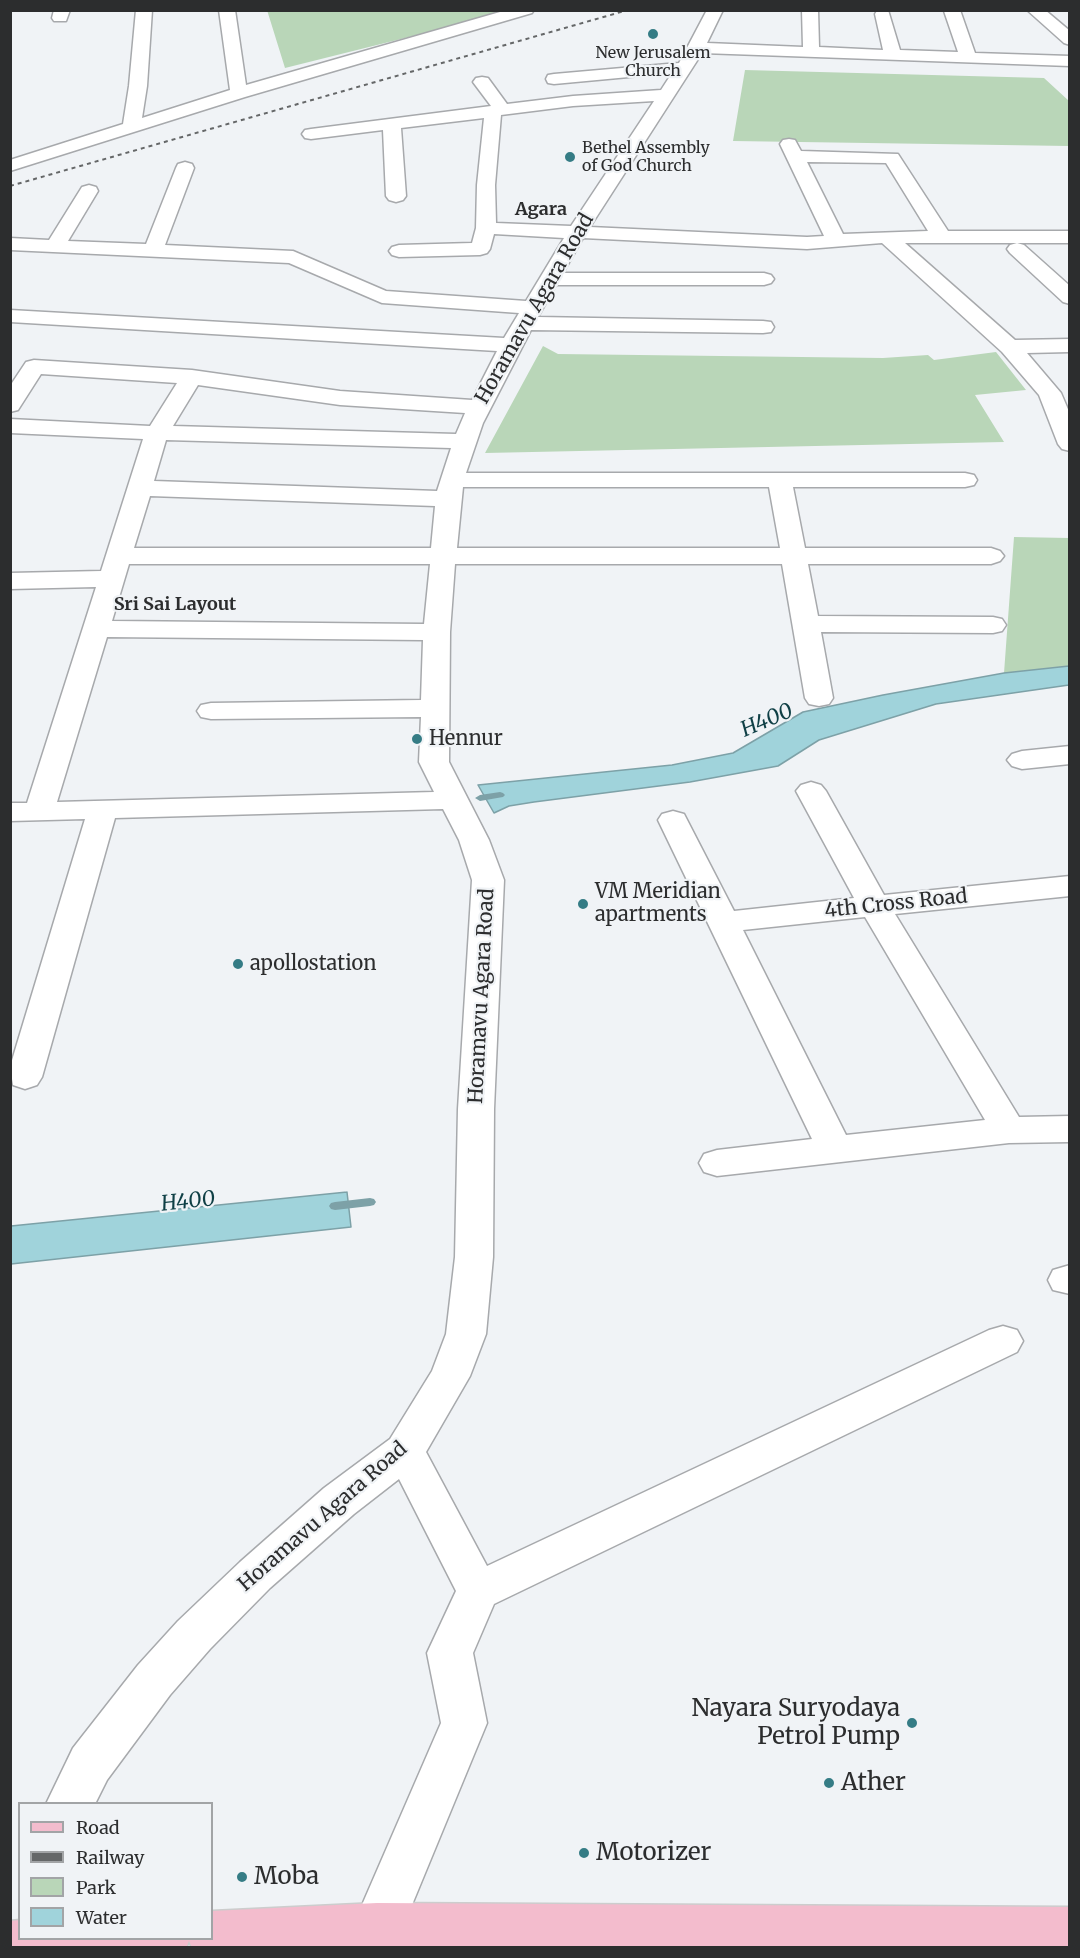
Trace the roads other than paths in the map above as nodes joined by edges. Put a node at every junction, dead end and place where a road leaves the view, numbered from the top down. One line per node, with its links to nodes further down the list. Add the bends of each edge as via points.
1 (144, 10): 24 (street)
2 (226, 10): 17 (street)
3 (526, 10): 17 (street)
4 (715, 10): 10 (street, Horamavu Agara Road)
5 (810, 10): 11 (street)
6 (1035, 10): 9 (street)
7 (952, 11): 13 (street)
8 (883, 14): 12 (street)
9 (1069, 38)
10 (697, 48): 11 (street); 15 (street, Horamavu Agara Road)
11 (811, 53): 12 (street)
12 (893, 56): 13 (street)
13 (969, 58): 14 (street)
14 (1070, 61)
15 (685, 67): 18 (street, Horamavu Agara Road); 20 (street, via 549,73)
16 (482, 82): 21 (street)
17 (239, 93): 24 (street)
18 (665, 95): 20 (street); 33 (street, Horamavu Agara Road)
19 (416, 101): 22 (street)
20 (573, 101): 21 (street, via 547,114)
21 (498, 110): 22 (street); 32 (street, via 486,185)
22 (428, 119): 23 (street)
23 (392, 125): 25 (street); 31 (street)
24 (132, 129): 26 (street)
25 (311, 134)
26 (71, 149): 27 (street); 28 (street)
27 (10, 152)
28 (10, 166)
29 (185, 168): 41 (street)
30 (89, 190): 39 (street)
31 (396, 196)
32 (486, 228): 33 (street); 43 (street, via 480,249)
33 (578, 233): 37 (street, via 807,243); 44 (street, Horamavu Agara Road)
34 (941, 236): 35 (street); 36 (street); 37 (street, via 892,158 792,150)
35 (886, 237): 37 (street); 53 (street)
36 (1070, 237)
37 (835, 239)
38 (10, 244): 39 (street)
39 (56, 246): 41 (street)
40 (1017, 249): 47 (street)
41 (153, 251): 46 (street, via 293,257 382,297)
42 (399, 251): 43 (street)
43 (469, 251): 46 (street)
44 (548, 279): 45 (street); 48 (street, Horamavu Agara Road)
45 (764, 279)
46 (462, 285): 48 (street)
47 (1070, 298)
48 (528, 315): 50 (street); 51 (street, Horamavu Agara Road)
49 (10, 316): 51 (street)
50 (763, 327)
51 (511, 345): 56 (street, Horamavu Agara Road)
52 (1070, 345): 53 (street)
53 (1010, 347): 60 (street, via 1050,393)
54 (192, 378): 55 (street, via 34,367); 56 (street, via 340,398); 58 (street)
55 (10, 405)
56 (478, 407): 59 (street, Horamavu Agara Road)
57 (10, 426): 58 (street)
58 (157, 433): 59 (street); 63 (street)
59 (465, 441): 64 (street, Horamavu Agara Road)
60 (1070, 444)
61 (780, 480): 62 (street); 64 (street); 66 (street)
62 (965, 480)
63 (140, 488): 64 (street); 68 (street)
64 (450, 490): 65 (street, Horamavu Agara Road)
65 (442, 556): 66 (street); 68 (street); 73 (street, Horamavu Agara Road)
66 (794, 556): 67 (street); 70 (street)
67 (991, 556)
68 (115, 568): 69 (street); 72 (street)
69 (10, 581)
70 (806, 624): 71 (street); 74 (street)
71 (993, 625)
72 (95, 629): 73 (street); 82 (street)
73 (437, 632): 75 (street, Horamavu Agara Road)
74 (819, 698)
75 (434, 708): 76 (street); 80 (street, Horamavu Agara Road, via 434,762)
76 (211, 711)
77 (1070, 755): 78 (street)
78 (1022, 760)
79 (811, 791): 85 (street)
80 (452, 800): 81 (street); 93 (street, Horamavu Agara Road, via 474,840 488,880 476,1109 474,1257 466,1334 450,1376)
81 (103, 808): 82 (street); 87 (street)
82 (25, 811)
83 (673, 820): 86 (street)
84 (1070, 886): 85 (street, 4th Cross Road)
85 (875, 907): 86 (street, 4th Cross Road); 89 (street)
86 (722, 922): 90 (street)
87 (25, 1077)
88 (1070, 1129): 89 (street)
89 (1009, 1130): 90 (street)
90 (835, 1149): 91 (street)
91 (717, 1163)
92 (1003, 1341): 94 (street)
93 (405, 1451): 94 (street); 95 (street, Horamavu Agara Road, via 330,1509 194,1635 90,1764)
94 (478, 1591): 96 (street, via 450,1653 464,1723)
95 (71, 1802)
96 (377, 1928): 97 (main road); 98 (main road)
97 (1070, 1932)
98 (213, 1936)
99 (139, 1940): 100 (main road)
100 (113, 1942): 101 (main road)
101 (35, 1944)

